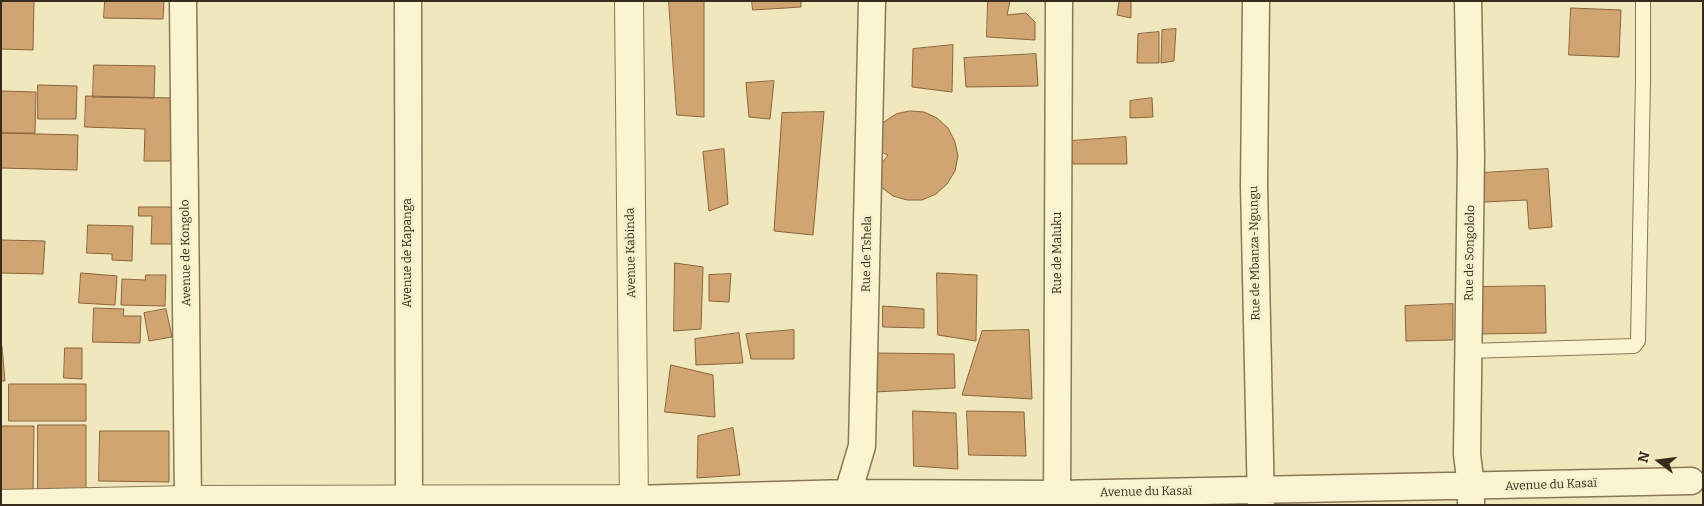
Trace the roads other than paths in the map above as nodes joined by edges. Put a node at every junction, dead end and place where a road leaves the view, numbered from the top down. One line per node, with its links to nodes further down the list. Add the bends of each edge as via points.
1 (184, 1): 15 (street, Avenue de Kongolo)
2 (408, 1): 16 (street, Avenue de Kapanga)
3 (629, 1): 17 (street, Avenue Kabinda)
4 (872, 1): 13 (street, Rue de Tshela, via 862,446)
5 (1059, 1): 14 (street, Rue de Maluku)
6 (1256, 1): 12 (street, Rue de Mbanza-Ngungu, via 1254,185)
7 (1468, 1): 9 (street, Rue de Songololo, via 1471,156)
8 (1643, 1): 9 (lane, via 1638,341 1634,346 1610,348)
9 (1468, 351): 11 (street, Rue de Songololo, via 1467,454)
10 (1691, 481): 11 (street, Avenue du Kasaï)
11 (1471, 496): 12 (street, Avenue du Kasaï)
12 (1261, 497): 14 (street, Avenue du Kasaï)
13 (848, 499): 14 (street, Avenue du Kasaï); 17 (street, Avenue du Kasaï)
14 (1057, 500)
15 (188, 502): 16 (street, Avenue du Kasaï); 18 (street, Avenue du Kasaï)
16 (409, 502): 17 (street, Avenue du Kasaï)
17 (634, 502)
18 (1, 504)

